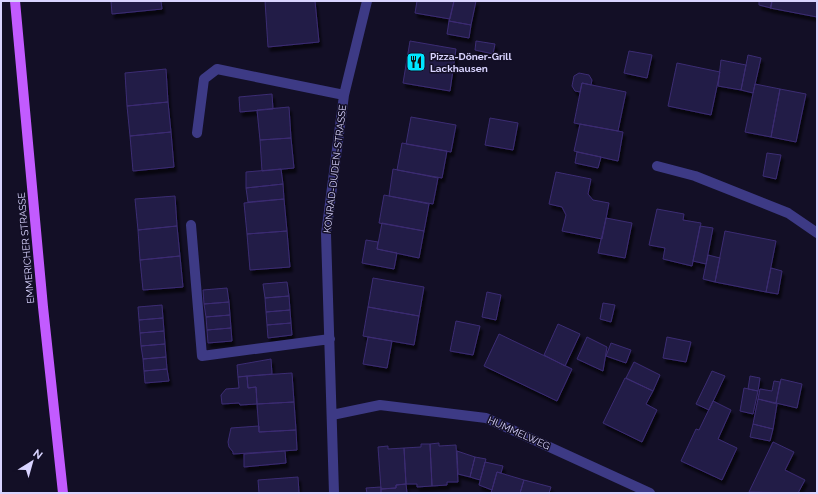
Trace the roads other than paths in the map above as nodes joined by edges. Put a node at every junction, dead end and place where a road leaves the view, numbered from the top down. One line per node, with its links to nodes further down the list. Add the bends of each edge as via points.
1 (15, 1): 10 (main road, EMMERICHER STRASSE, via 42,299)
2 (367, 1): 3 (street, KONRAD-DUDEN-STRASSE)
3 (344, 95): 4 (street, KONRAD-DUDEN-STRASSE, via 217,69 204,79); 8 (street, KONRAD-DUDEN-STRASSE, via 326,234)
4 (197, 133)
5 (657, 166): 7 (street, via 695,176 788,213)
6 (191, 225): 8 (street, via 202,356)
7 (817, 233)
8 (330, 340): 9 (street, KONRAD-DUDEN-STRASSE)
9 (332, 415): 11 (street, KONRAD-DUDEN-STRASSE); 12 (street, HUMMELWEG, via 380,406 486,418)
10 (63, 493)
11 (334, 493)
12 (650, 493)

